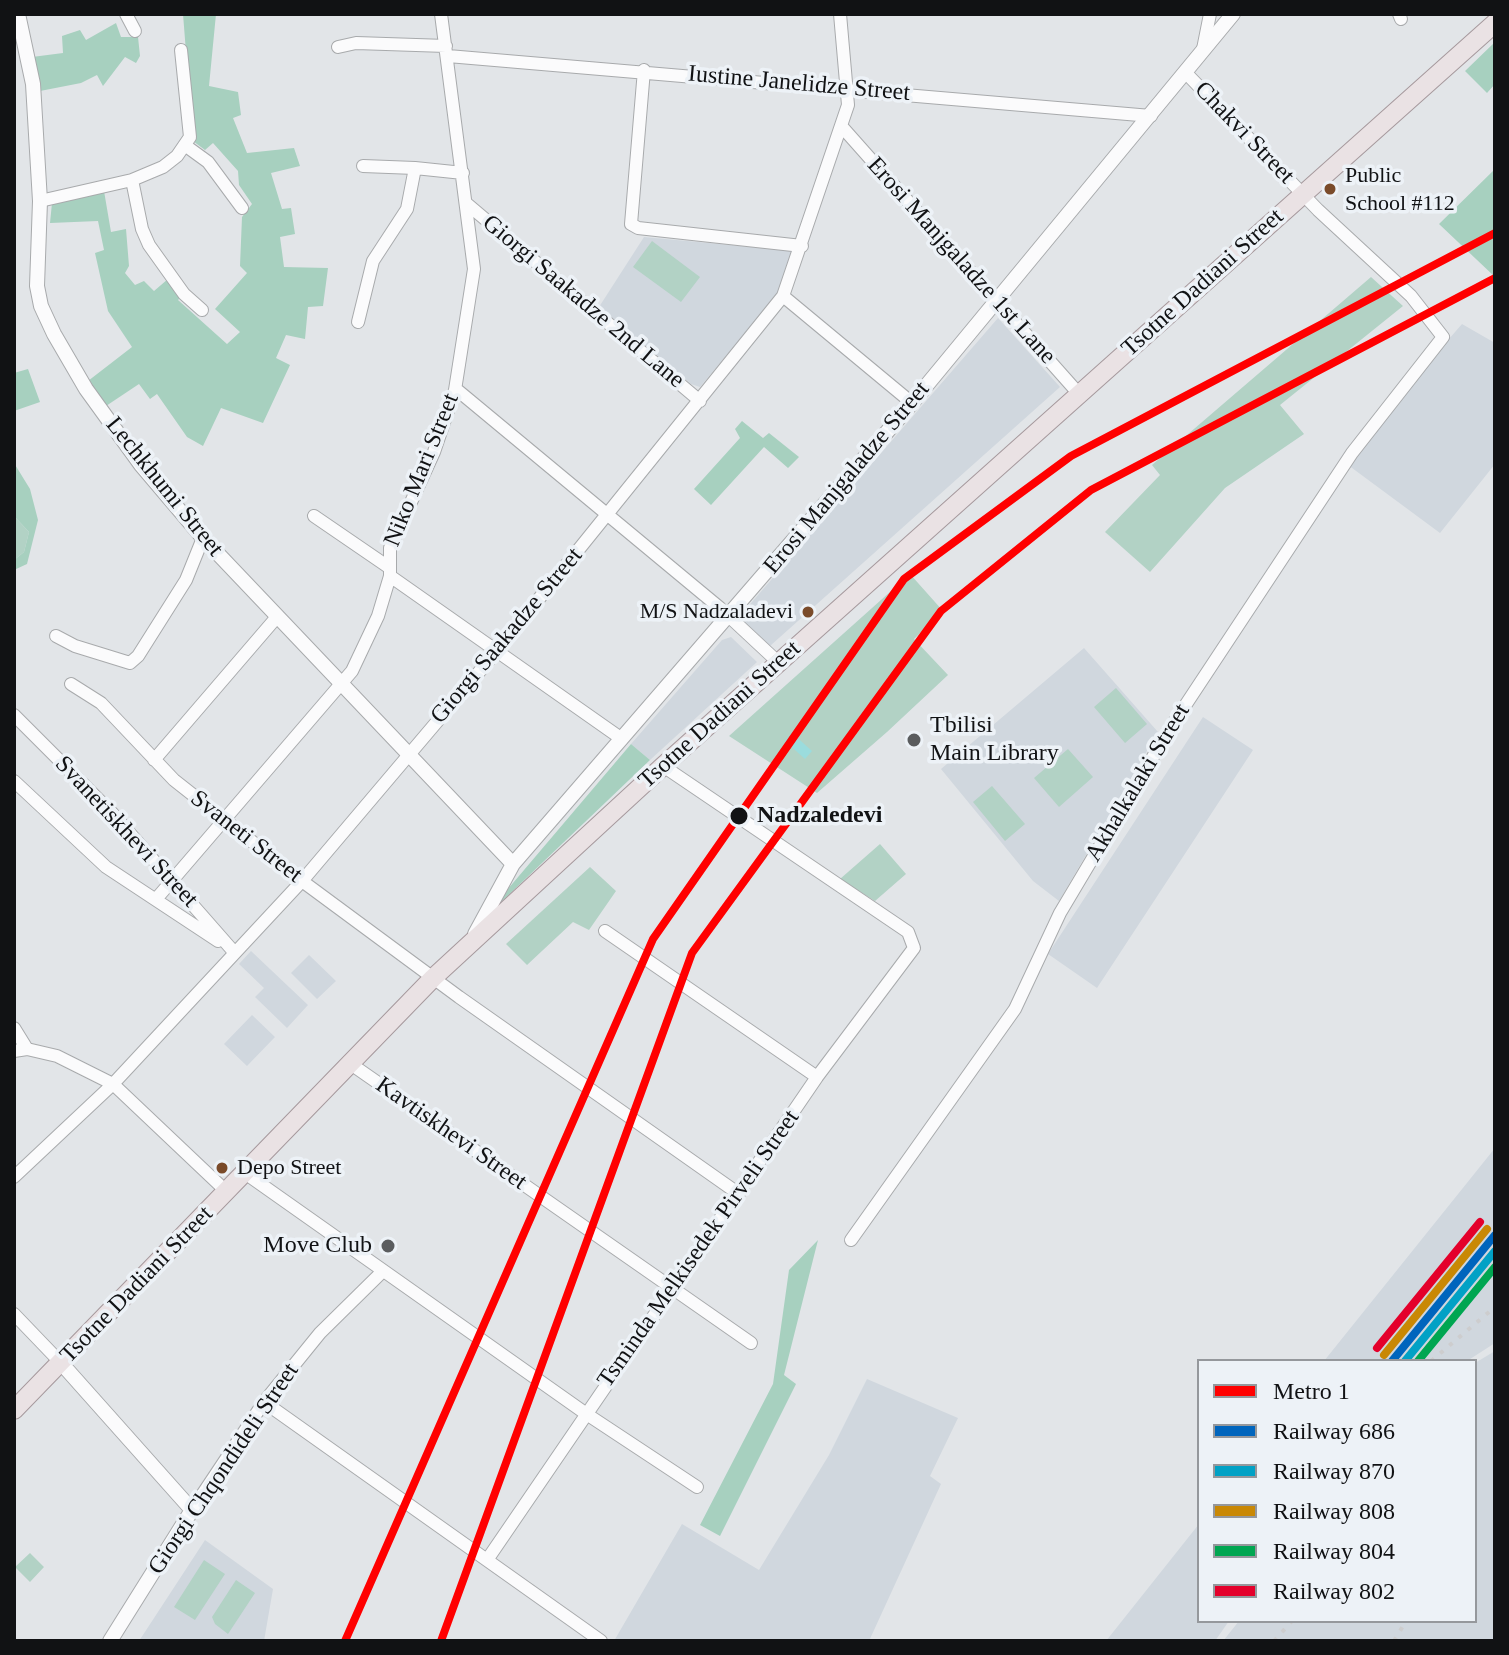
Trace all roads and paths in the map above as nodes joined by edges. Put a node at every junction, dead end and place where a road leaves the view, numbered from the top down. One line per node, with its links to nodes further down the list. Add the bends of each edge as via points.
1 (18, 14): 24 (street, Lechkhumi Street, via 33,84)
2 (126, 14): 8 (street)
3 (441, 14): 12 (street, Niko Mari Street)
4 (840, 14): 15 (street, Giorgi Saakadze Street)
5 (1210, 14): 10 (street)
6 (1227, 16): 10 (street, Erosi Manjgaladze Street)
7 (1495, 23): 23 (main road, Tsotne Dadiani Street)
8 (135, 31)
9 (338, 47): 12 (street, Iustine Janelidze Street, via 356,43)
10 (1203, 49): 14 (street, Erosi Manjgaladze Street)
11 (181, 50): 18 (street, via 190,126)
12 (447, 51): 13 (street, Iustine Janelidze Street); 21 (street, Niko Mari Street)
13 (644, 70): 15 (street, Iustine Janelidze Street); 27 (street, via 631,224)
14 (1185, 72): 16 (street, Erosi Manjgaladze Street); 23 (street, Chakvi Street)
15 (849, 89): 16 (street, Iustine Janelidze Street); 17 (street, Giorgi Saakadze Street)
16 (1151, 116): 29 (street, Erosi Manjgaladze Street)
17 (843, 128): 27 (street, Giorgi Saakadze Street); 29 (street, Erosi Manjgaladze 1st Lane)
18 (186, 146): 22 (street, via 163,167); 26 (street, via 208,162)
19 (363, 166): 20 (street)
20 (415, 168): 21 (street); 31 (street, via 407,209 373,261)
21 (463, 173): 25 (street, Niko Mari Street)
22 (132, 180): 24 (street); 30 (street, via 149,245)
23 (1303, 194): 32 (street, Chakvi Street, via 1411,296); 34 (main road, Tsotne Dadiani Street)
24 (40, 201): 39 (street, Lechkhumi Street, via 37,286 54,334 141,465)
25 (466, 203): 33 (street, Niko Mari Street, via 474,269); 35 (street, Giorgi Saakadze 2nd Lane)
26 (242, 208)
27 (802, 246): 28 (street, Giorgi Saakadze Street)
28 (783, 296): 35 (street, Giorgi Saakadze Street); 36 (street)
29 (995, 300): 34 (street, Erosi Manjgaladze 1st Lane); 36 (street, Erosi Manjgaladze Street)
30 (202, 310)
31 (358, 322)
32 (1443, 337): 72 (street, Akhalkalaki Street, via 1352,453 1164,738 1060,913 1015,1009)
33 (456, 389): 37 (street); 40 (street, Niko Mari Street, via 390,548)
34 (1079, 394): 45 (main road, Tsotne Dadiani Street)
35 (700, 401): 37 (street, Giorgi Saakadze Street)
36 (912, 403): 41 (street, Erosi Manjgaladze Street)
37 (608, 515): 41 (street); 44 (street, Giorgi Saakadze Street)
38 (314, 516): 40 (street)
39 (203, 538): 42 (street, Lechkhumi Street); 43 (street, via 186,580 130,663)
40 (389, 571): 44 (street); 47 (street, Niko Mari Street, via 365,647)
41 (729, 616): 45 (street); 49 (street, Erosi Manjgaladze Street)
42 (276, 618): 47 (street, Lechkhumi Street); 51 (street)
43 (56, 636)
44 (496, 652): 49 (street); 50 (street, Giorgi Saakadze Street)
45 (779, 663): 52 (main road, Tsotne Dadiani Street)
46 (71, 684): 51 (street, Svaneti Street, via 101,703)
47 (341, 686): 50 (street, Lechkhumi Street); 54 (street, Niko Mari Street)
48 (14, 715): 56 (street, Svanetiskhevi Street)
49 (622, 739): 55 (street, Erosi Manjgaladze Street)
50 (406, 755): 55 (street, Lechkhumi Street); 57 (street, Giorgi Saakadze Street)
51 (154, 760): 54 (street, Svaneti Street)
52 (663, 766): 60 (main road, Tsotne Dadiani Street); 66 (street, Tsminda Melkisedek Pirveli Street, via 914,941 914,948)
53 (14, 781): 58 (street, via 106,867)
54 (226, 822): 56 (street, Niko Mari Street); 57 (street, Svaneti Street)
55 (513, 864): 60 (street, Erosi Manjgaladze Street)
56 (172, 877): 58 (street, Niko Mari Street); 61 (street, Svanetiskhevi Street)
57 (302, 881): 61 (street, Giorgi Saakadze Street); 62 (street, Svaneti Street)
58 (157, 898): 61 (street)
59 (605, 931): 66 (street)
60 (469, 945): 62 (main road, Tsotne Dadiani Street)
61 (234, 952): 67 (street, Giorgi Saakadze Street)
62 (433, 978): 65 (main road, Tsotne Dadiani Street); 71 (street, Svaneti Street)
63 (14, 1028): 64 (street)
64 (21, 1050): 67 (street, via 57,1056)
65 (348, 1062): 68 (main road, Tsotne Dadiani Street); 74 (street, Kavtiskhevi Street)
66 (817, 1077): 71 (street, Tsminda Melkisedek Pirveli Street)
67 (113, 1084): 69 (street, Giorgi Saakadze Street); 70 (street)
68 (245, 1173): 70 (main road, Tsotne Dadiani Street); 73 (street)
69 (14, 1177)
70 (227, 1192): 77 (main road, Tsotne Dadiani Street)
71 (739, 1194): 74 (street, Tsminda Melkisedek Pirveli Street)
72 (851, 1240)
73 (383, 1271): 78 (street, Giorgi Chqondideli Street, via 320,1333); 80 (street)
74 (670, 1290): 76 (street, Kavtiskhevi Street); 80 (street, Tsminda Melkisedek Pirveli Street)
75 (14, 1314): 77 (street)
76 (751, 1343)
77 (62, 1364): 79 (main road, Tsotne Dadiani Street); 82 (street)
78 (264, 1402): 82 (street, Giorgi Chqondideli Street); 83 (street)
79 (14, 1410)
80 (585, 1413): 81 (street); 83 (street, Tsminda Melkisedek Pirveli Street)
81 (697, 1487)
82 (192, 1510): 84 (street, Giorgi Chqondideli Street)
83 (487, 1560): 85 (street)
84 (110, 1641)
85 (601, 1641)

